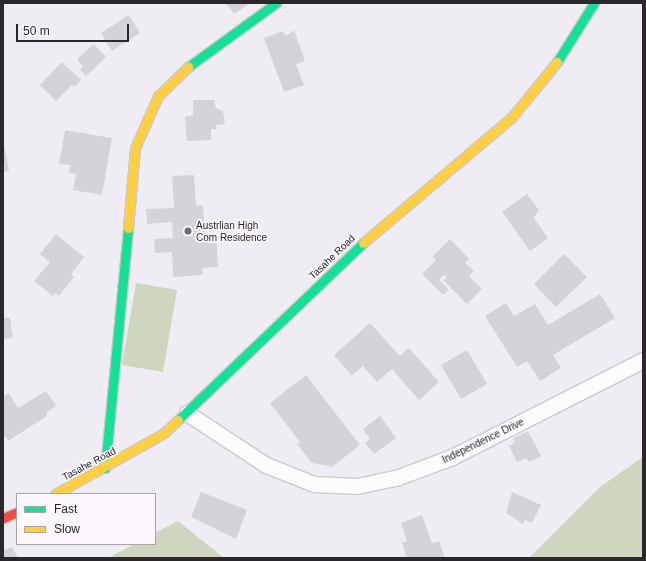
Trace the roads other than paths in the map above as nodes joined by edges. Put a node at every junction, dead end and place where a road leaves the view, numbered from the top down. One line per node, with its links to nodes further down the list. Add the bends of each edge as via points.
1 (276, 3): 5 (street, via 184,69 158,96 135,148)
2 (594, 3): 4 (street, Tasahe Road, via 565,52 512,117 360,244)
3 (643, 360): 4 (street, Independence Drive, via 452,457 396,478 357,486 314,484 266,465)
4 (187, 413): 5 (street, Tasahe Road, via 164,433)
5 (105, 468): 6 (street, Tasahe Road)
6 (57, 493)
7 (16, 512): 8 (street)
8 (3, 518)

